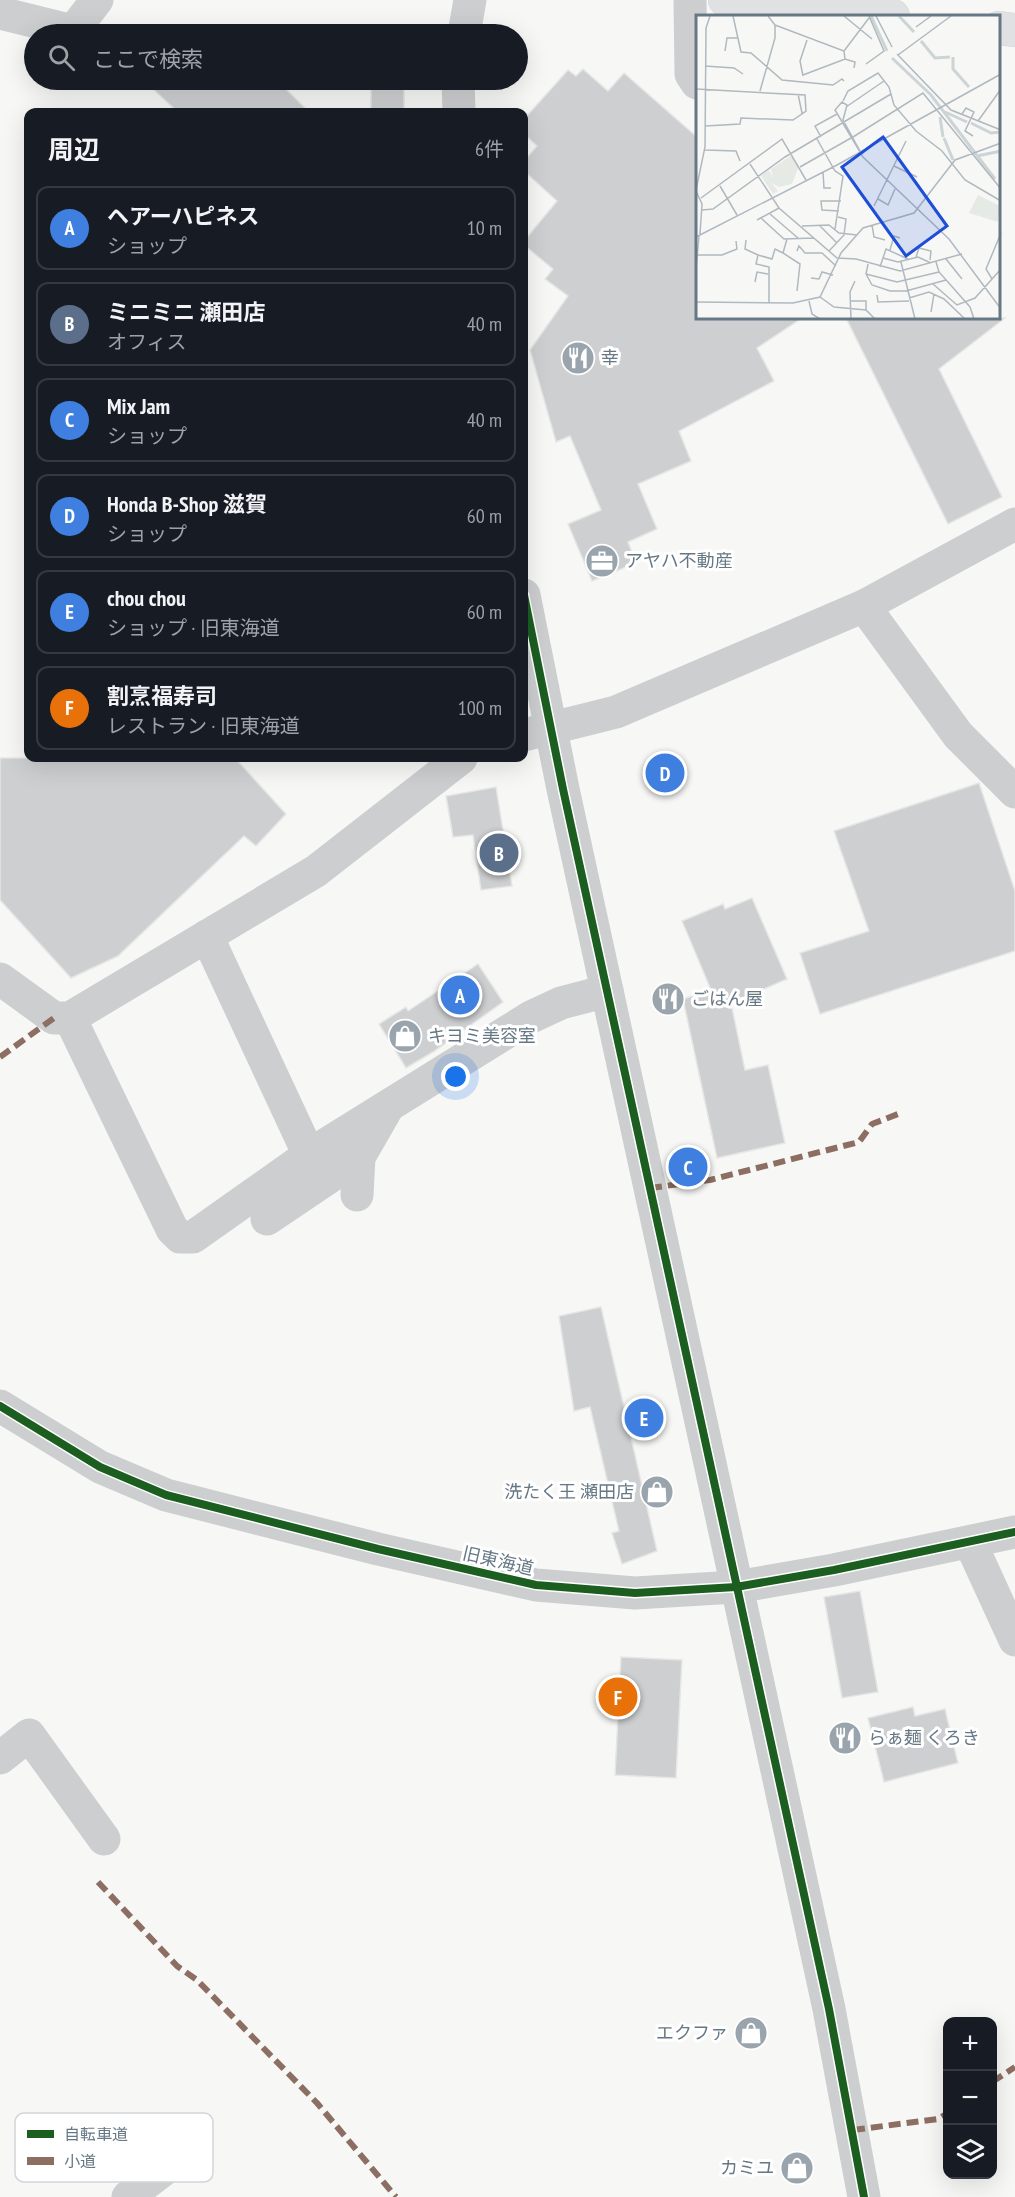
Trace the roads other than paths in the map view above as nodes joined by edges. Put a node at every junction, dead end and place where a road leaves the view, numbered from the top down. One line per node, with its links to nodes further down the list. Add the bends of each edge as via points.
1 (97, 0): 8 (street)
2 (470, 0): 9 (street)
3 (690, 0): 12 (street, via 690,74)
4 (725, 0): 6 (highway)
5 (0, 13): 7 (street)
6 (882, 15)
7 (45, 24)
8 (78, 24)
9 (466, 24)
10 (1000, 28): 11 (highway)
11 (1015, 30)
12 (696, 83)
13 (458, 90): 14 (street)
14 (459, 108)
15 (1015, 524): 16 (street)
16 (864, 606): 18 (street, via 616,712); 20 (street, via 958,735)
17 (528, 637): 18 (street)
18 (537, 732): 23 (street)
19 (456, 762): 21 (street, via 316,871)
20 (1015, 792)
21 (207, 936): 24 (street); 26 (street)
22 (0, 979): 24 (street)
23 (607, 991): 25 (street, via 561,1003 531,1017); 33 (street)
24 (62, 1018): 26 (street, via 180,1238 193,1237)
25 (388, 1106): 26 (street); 27 (street)
26 (309, 1155)
27 (359, 1157): 28 (street); 29 (street)
28 (357, 1196)
29 (267, 1219)
30 (0, 1406): 33 (street, 旧東海道, via 100,1467 166,1495 378,1549 536,1586 634,1593)
31 (1015, 1533): 32 (street, 旧東海道)
32 (970, 1542): 33 (street, 旧東海道); 34 (street)
33 (736, 1587): 39 (street, via 829,2009)
34 (1015, 1640)
35 (0, 1758): 36 (street, via 28,1736)
36 (104, 1839)
37 (148, 2182): 38 (street)
38 (128, 2197)
39 (864, 2197)

